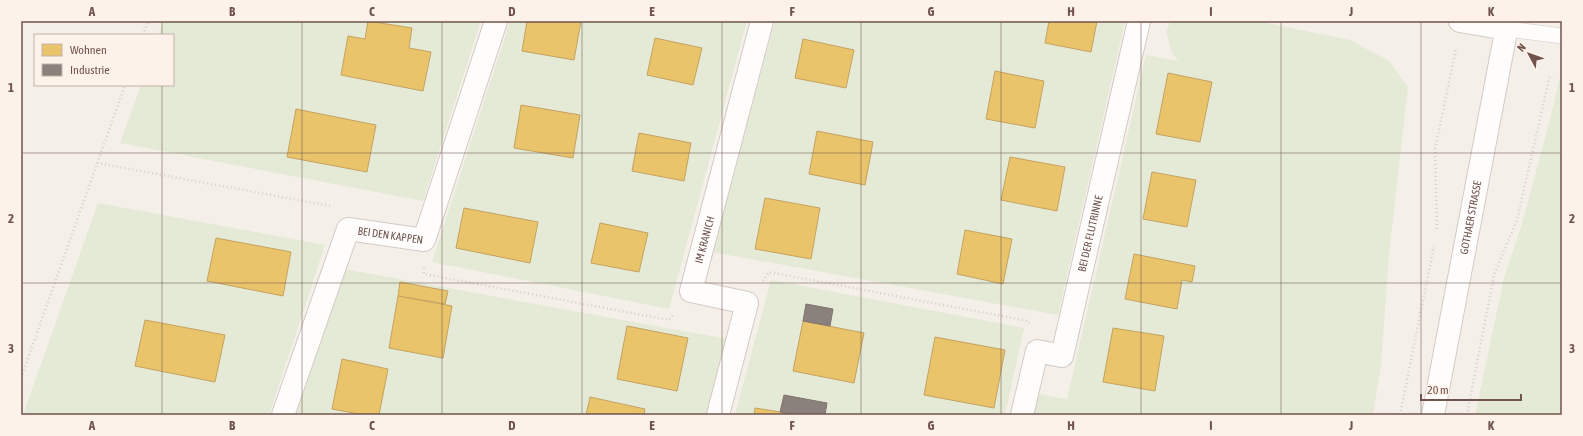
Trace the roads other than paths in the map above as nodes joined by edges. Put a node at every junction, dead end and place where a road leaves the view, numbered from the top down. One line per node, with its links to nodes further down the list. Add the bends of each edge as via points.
1 (496, 21): 7 (street, BEI DEN KAPPEN, via 424,240 348,229)
2 (762, 21): 8 (street, IM KRANICH, via 691,291 748,303)
3 (1139, 21): 9 (street, BEI DER FLUTRINNE, via 1062,356 1037,351)
4 (1460, 21): 5 (street)
5 (1507, 25): 6 (lane); 10 (street, GOTHAER STRASSE)
6 (1562, 36)
7 (283, 415)
8 (718, 415)
9 (1022, 415)
10 (1433, 415)

